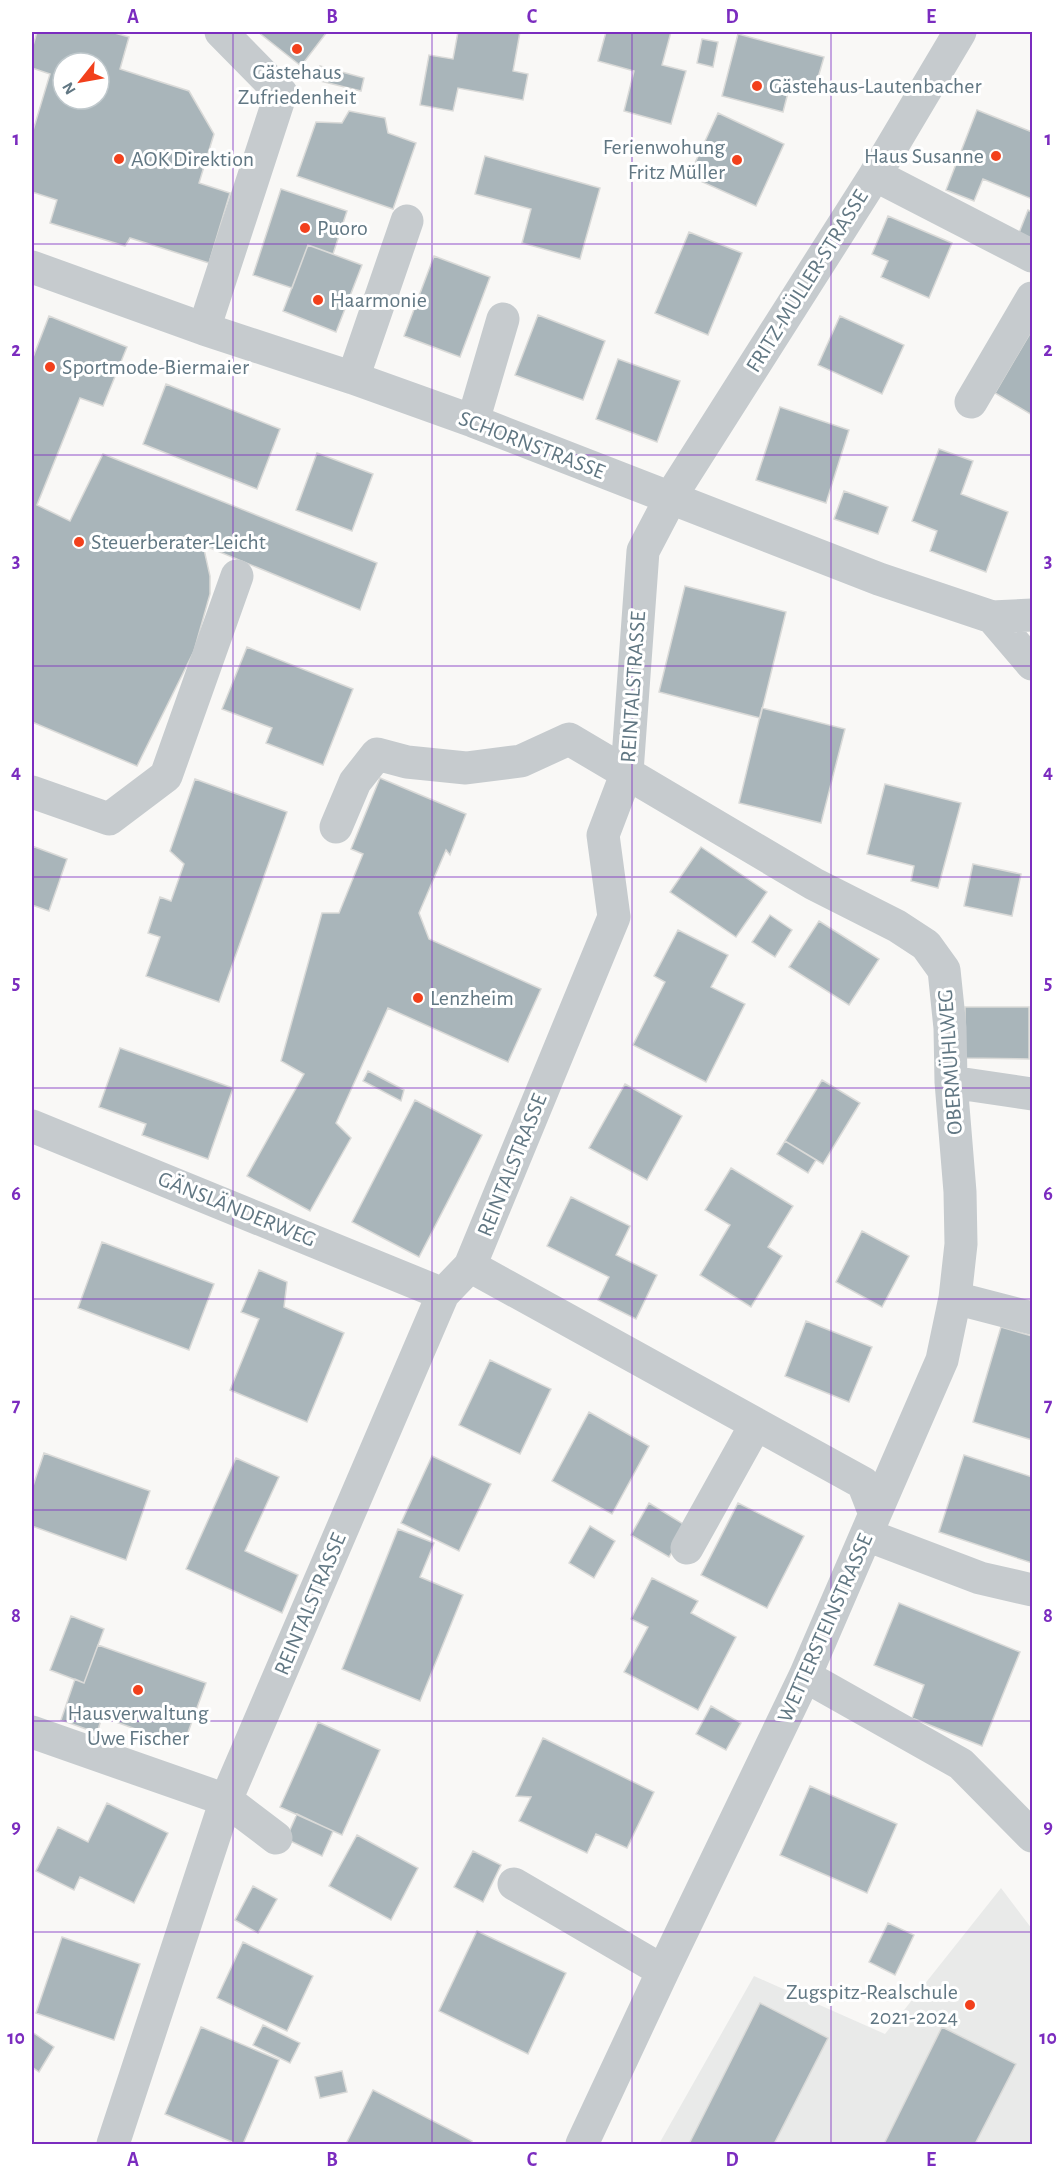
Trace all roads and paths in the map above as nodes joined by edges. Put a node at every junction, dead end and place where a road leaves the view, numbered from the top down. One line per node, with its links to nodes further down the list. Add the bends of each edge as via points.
1 (221, 32): 9 (street, via 281,93)
2 (960, 32): 3 (street, FRITZ-MÜLLER-STRASSE)
3 (874, 175): 5 (street); 13 (street, FRITZ-MÜLLER-STRASSE)
4 (407, 221): 10 (street)
5 (1032, 256)
6 (32, 267): 9 (street, SCHORNSTRASSE)
7 (1032, 298): 11 (street)
8 (503, 318): 12 (street)
9 (204, 329): 10 (street, SCHORNSTRASSE)
10 (353, 378): 12 (street, SCHORNSTRASSE)
11 (971, 402)
12 (473, 421): 13 (street, SCHORNSTRASSE)
13 (672, 499): 16 (street, SCHORNSTRASSE, via 879,579); 18 (street, REINTALSTRASSE, via 643,551)
14 (237, 576): 19 (street, via 166,776 109,819)
15 (1032, 615): 16 (street, SCHORNSTRASSE)
16 (992, 617): 17 (street)
17 (1032, 664)
18 (627, 772): 20 (street, OBERMÜHLWEG, via 569,739 521,761 466,768 407,762 377,754 355,782); 21 (street, OBERMÜHLWEG, via 814,884 926,945 944,970); 24 (street, REINTALSTRASSE, via 603,835 614,917)
19 (32, 792)
20 (336, 827)
21 (951, 1082): 22 (street); 26 (street, OBERMÜHLWEG, via 961,1244)
22 (1032, 1094)
23 (32, 1126): 25 (street, GÄNSLÄNDERWEG)
24 (470, 1266): 25 (street, REINTALSTRASSE); 28 (street, WETTERSTEINSTRASSE)
25 (443, 1294): 34 (street, REINTALSTRASSE)
26 (955, 1298): 27 (street); 29 (street, OBERMÜHLWEG, via 942,1360)
27 (1032, 1318)
28 (756, 1424): 29 (street, WETTERSTEINSTRASSE, via 863,1483); 30 (street)
29 (871, 1525): 31 (street, via 980,1578); 32 (street, WETTERSTEINSTRASSE)
30 (687, 1548)
31 (1032, 1590)
32 (805, 1676): 35 (street, via 961,1764); 38 (street, WETTERSTEINSTRASSE)
33 (32, 1732): 34 (street)
34 (226, 1800): 36 (street); 39 (street, REINTALSTRASSE)
35 (1032, 1836)
36 (276, 1838)
37 (514, 1884): 38 (street)
38 (663, 1971): 40 (street, WETTERSTEINSTRASSE)
39 (112, 2145)
40 (582, 2145)

